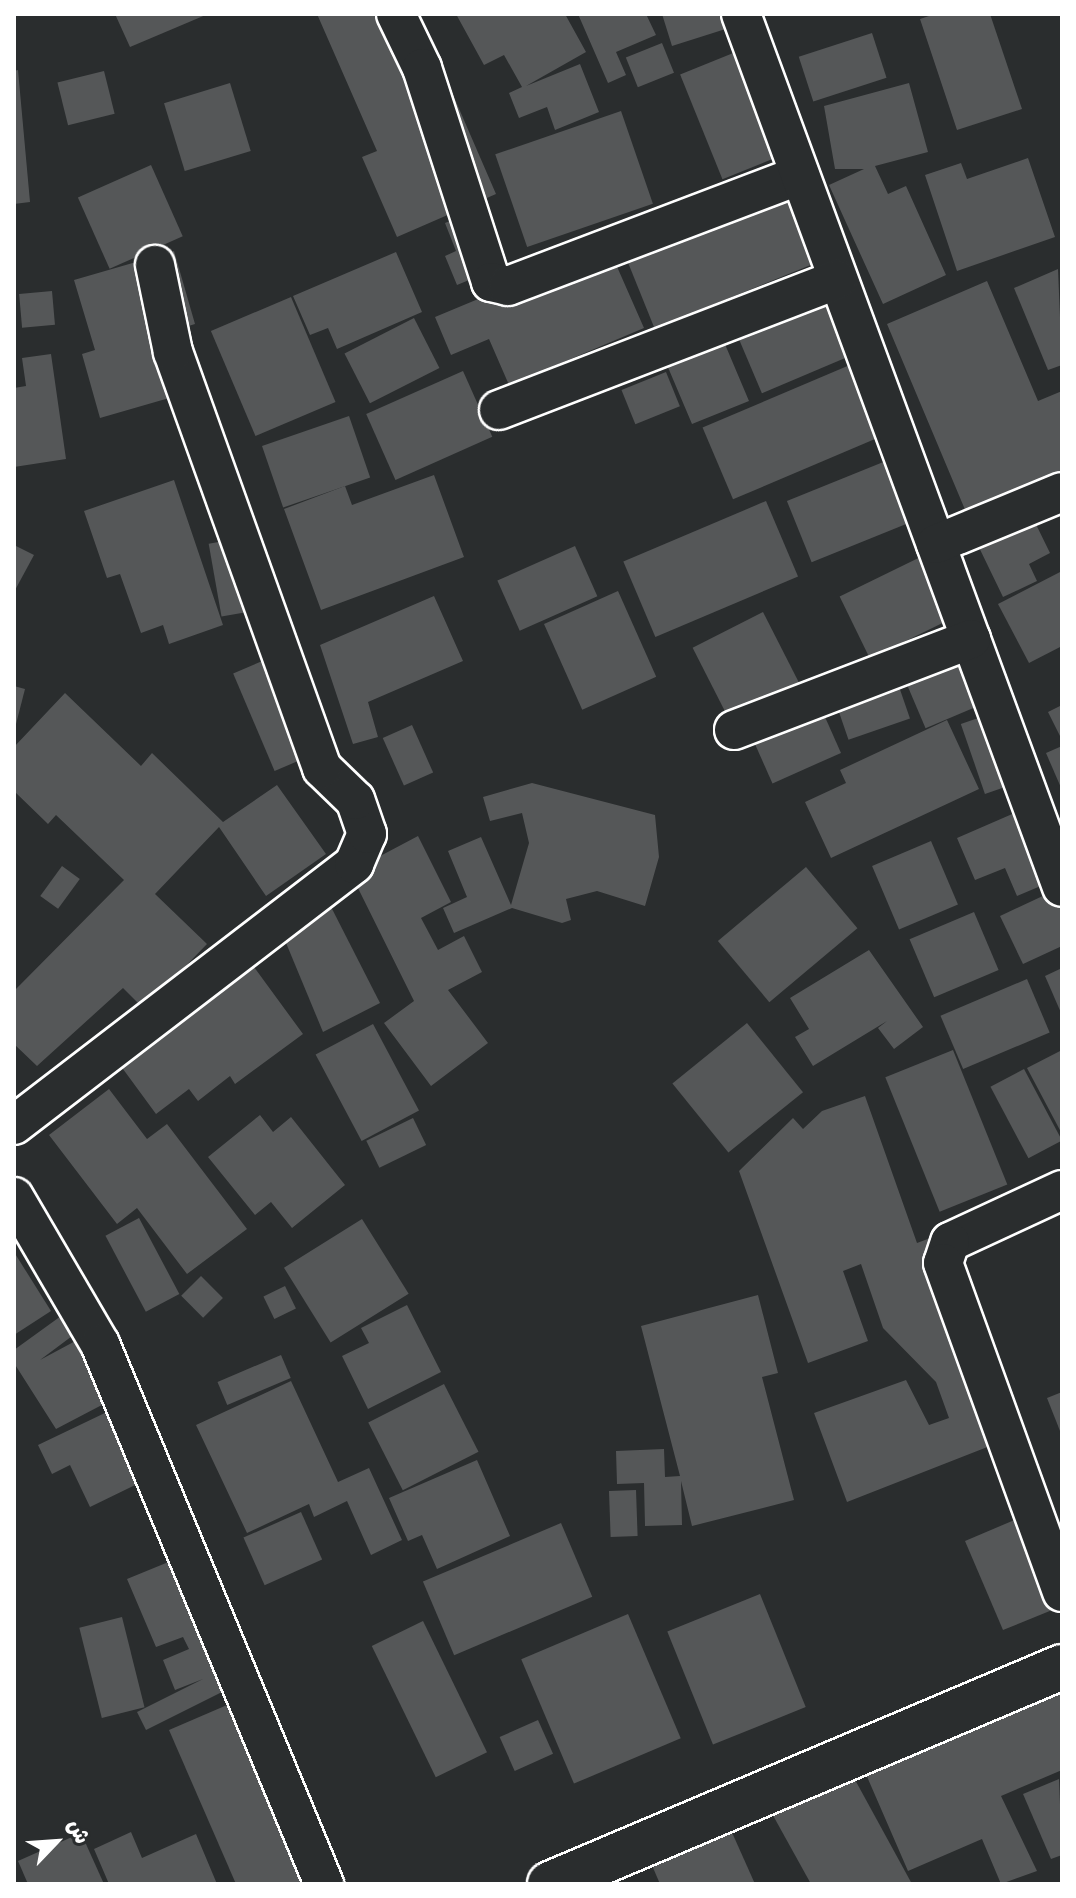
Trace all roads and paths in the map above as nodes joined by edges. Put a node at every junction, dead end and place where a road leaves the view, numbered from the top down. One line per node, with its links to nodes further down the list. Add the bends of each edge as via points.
1 (396, 14): 3 (street, via 422,68 491,282 508,286)
2 (741, 14): 3 (street)
3 (800, 175): 5 (street)
4 (155, 265): 12 (street, via 173,352 322,768 355,800 367,834 354,864)
5 (838, 279): 6 (street); 8 (street)
6 (499, 410)
7 (1062, 492): 8 (street)
8 (936, 544): 9 (street)
9 (971, 639): 10 (street); 11 (street)
10 (734, 730)
11 (1062, 887)
12 (14, 1125)
13 (1062, 1190): 15 (street, via 950,1242 943,1263)
14 (14, 1197): 17 (street, via 100,1344)
15 (1062, 1592)
16 (1062, 1667): 18 (main road)
17 (324, 1884)
18 (550, 1884)

